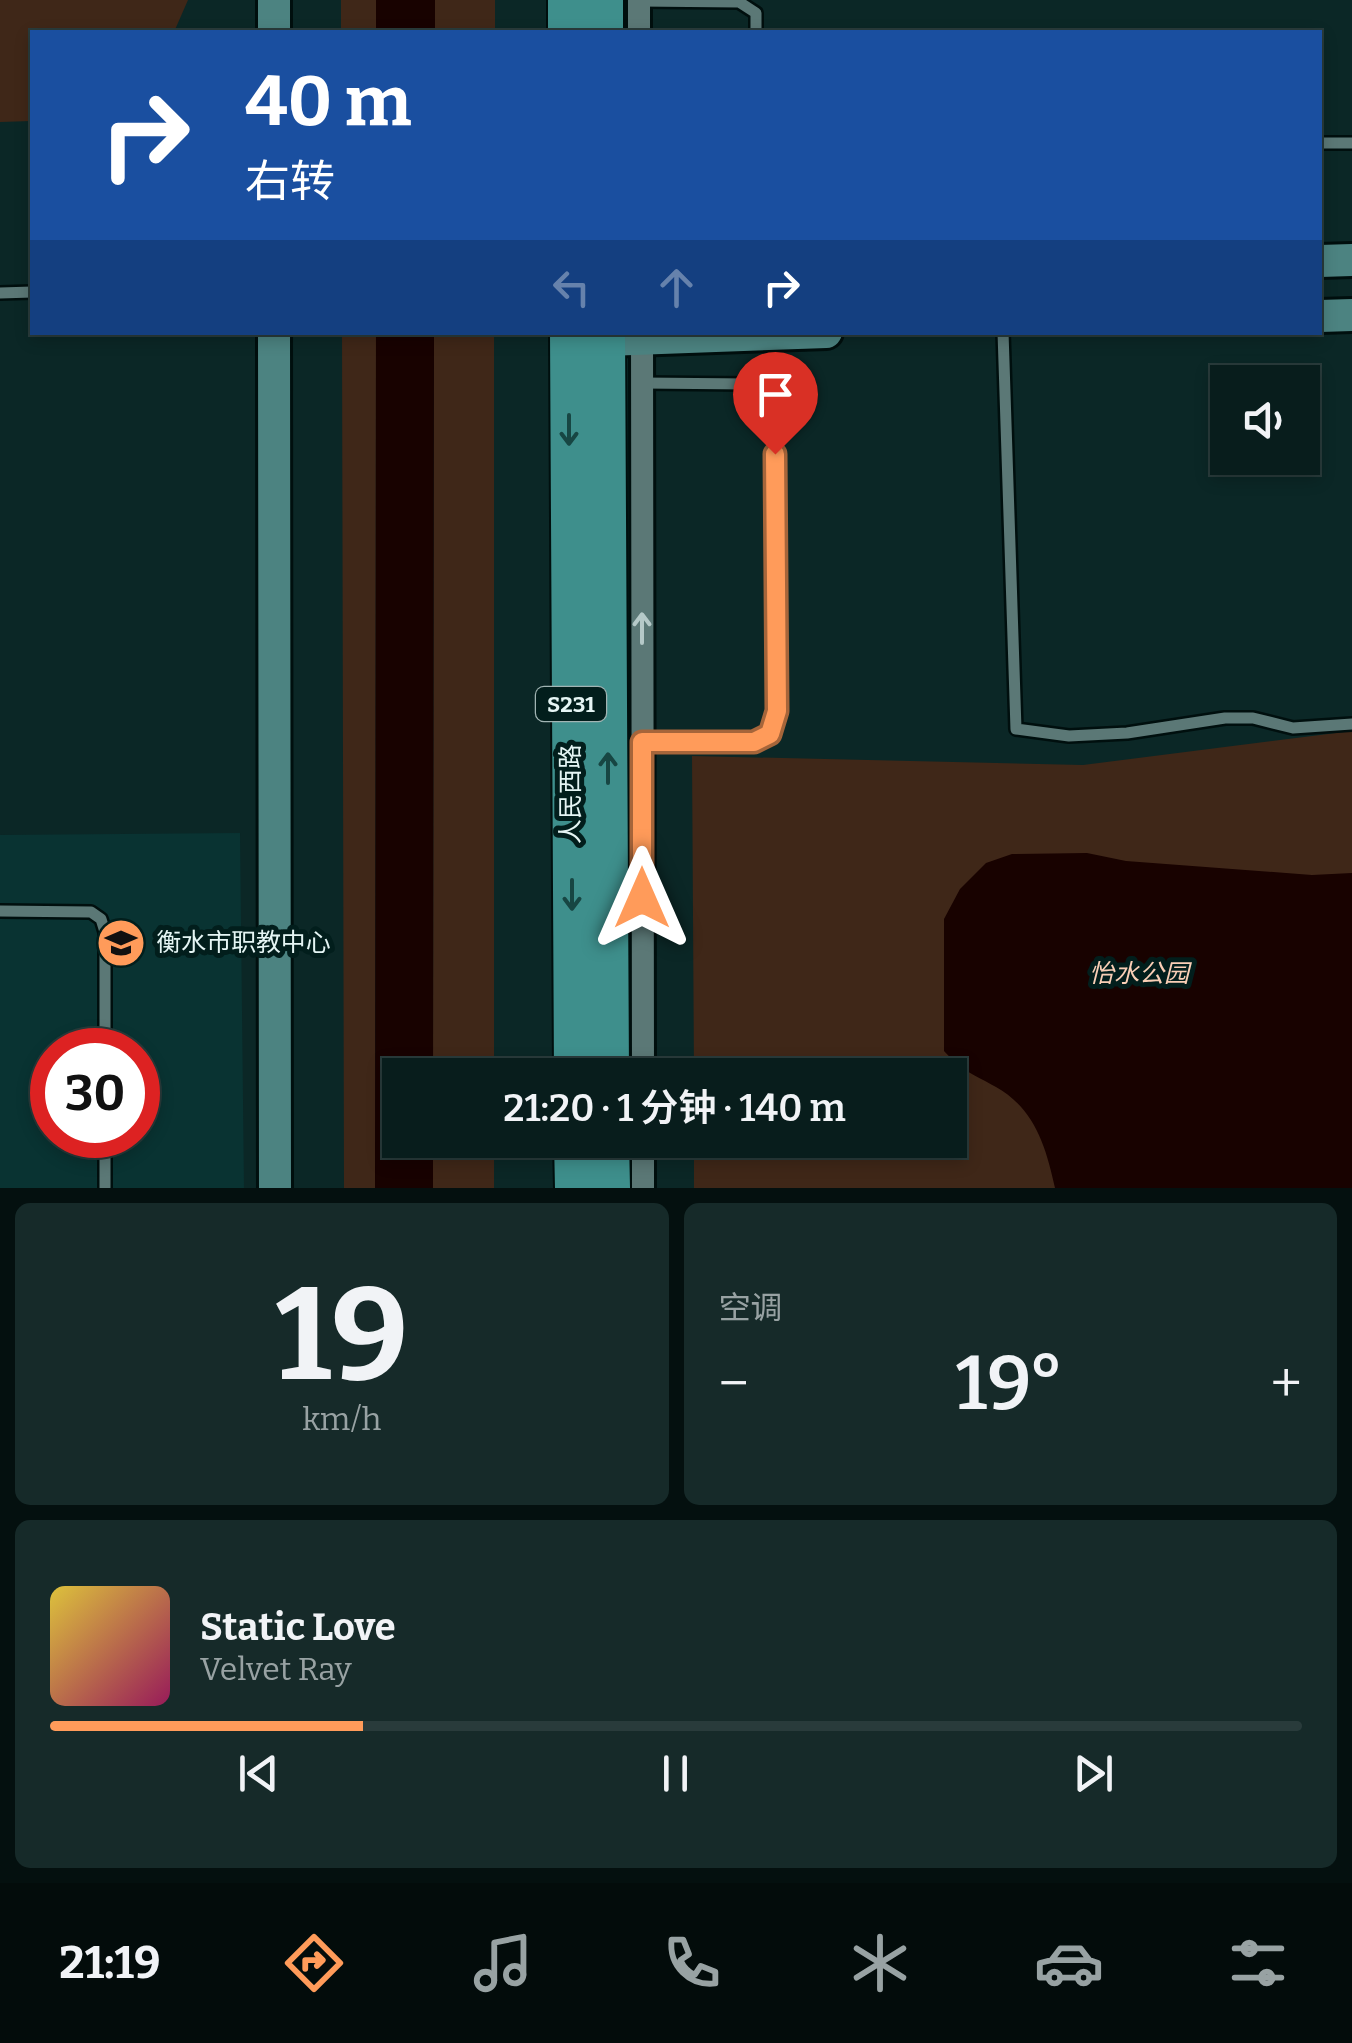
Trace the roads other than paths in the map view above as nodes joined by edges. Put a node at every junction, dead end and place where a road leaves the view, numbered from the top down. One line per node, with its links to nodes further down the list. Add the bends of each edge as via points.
1 (274, 0): 5 (street)
2 (567, 0): 6 (main road)
3 (604, 0): 7 (main road)
4 (639, 1): 8 (street); 9 (lane, via 738,2 756,12)
5 (274, 30)
6 (567, 30)
7 (604, 30)
8 (639, 30)
9 (756, 30)
10 (1322, 144): 11 (lane)
11 (1352, 144)
12 (1352, 260): 13 (street)
13 (1322, 261)
14 (30, 292): 15 (lane)
15 (0, 293)
16 (1352, 315): 17 (street)
17 (1322, 316)
18 (274, 335): 36 (street)
19 (569, 335): 28 (main road, 人民西路 / S231, one-way to 28)
20 (674, 335): 22 (street)
21 (1003, 335): 24 (lane, via 1016,729 1127,734 1225,718 1293,728)
22 (624, 336): 23 (street); 29 (main road, 人民西路 / S231, one-way to 22)
23 (642, 384): 25 (street, one-way to 23); 25 (lane, via 750,384 774,402 777,711 770,734 754,742)
24 (1352, 724)
25 (642, 742): 30 (street)
26 (0, 912): 27 (lane, via 90,912 101,919)
27 (105, 1028)
28 (573, 1058)
29 (610, 1058)
30 (643, 1058)
31 (105, 1158): 35 (lane)
32 (574, 1158): 37 (main road)
33 (610, 1158): 38 (main road)
34 (643, 1158): 39 (street)
35 (105, 1188)
36 (276, 1188)
37 (574, 1188)
38 (611, 1188)
39 (643, 1188)

